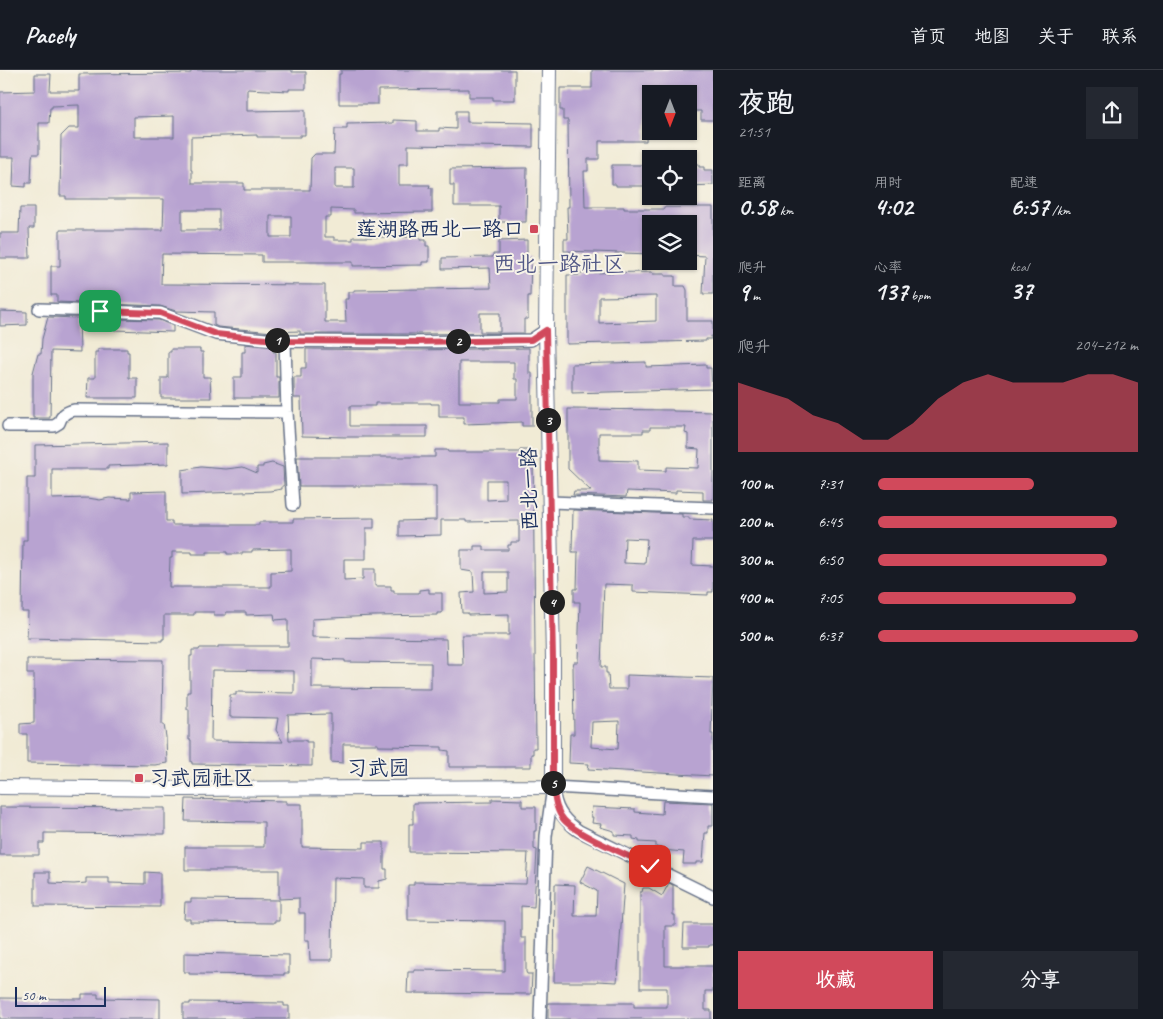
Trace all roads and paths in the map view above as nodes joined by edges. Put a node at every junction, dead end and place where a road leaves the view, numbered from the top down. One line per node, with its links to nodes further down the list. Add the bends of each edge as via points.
1 (549, 70): 3 (street, 西北一路)
2 (39, 309): 4 (street, via 160,313 216,334)
3 (546, 330): 4 (street, via 531,340); 7 (street, 西北一路)
4 (285, 341): 5 (street)
5 (287, 412): 6 (street, via 74,410 63,415 54,426); 8 (street)
6 (8, 426)
7 (550, 502): 9 (street); 11 (street, 西北一路)
8 (293, 505)
9 (713, 508)
10 (0, 787): 11 (street, 习武园)
11 (553, 787): 12 (street); 13 (street, via 555,804 564,820 572,826); 14 (street, via 546,836)
12 (713, 796)
13 (713, 897)
14 (540, 1019)

